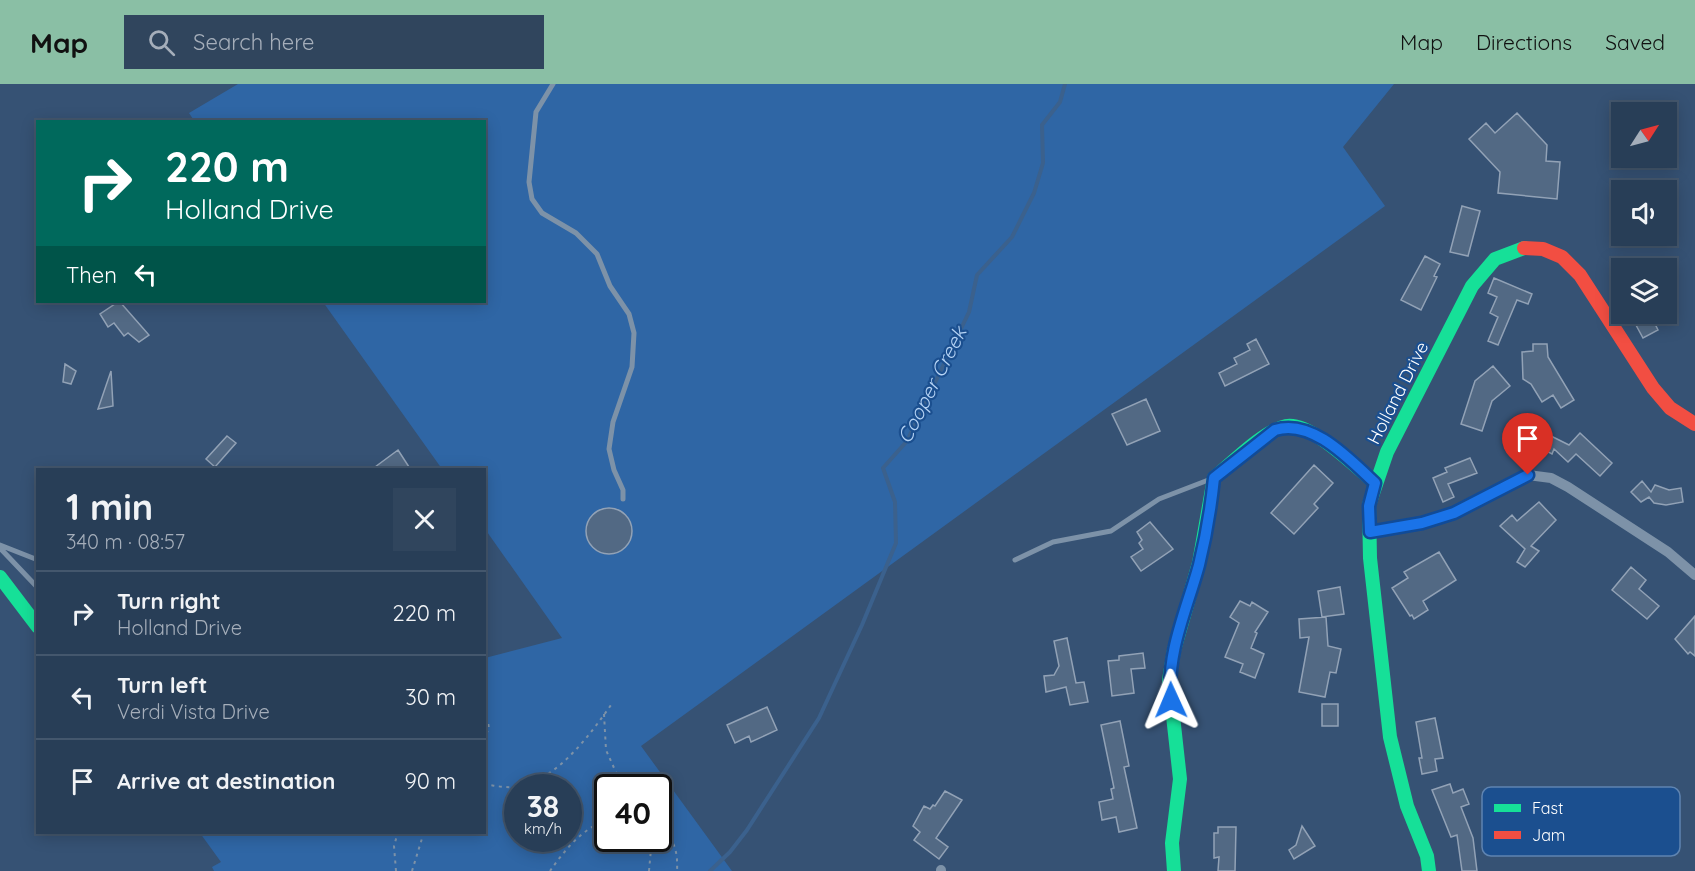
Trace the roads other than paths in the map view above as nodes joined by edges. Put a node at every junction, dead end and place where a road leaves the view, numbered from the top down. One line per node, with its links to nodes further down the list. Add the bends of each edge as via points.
1 (553, 84): 5 (lane, via 536,112 529,182 532,200 542,213 576,233 597,254 610,286 629,314 634,333 632,367 613,422 609,449)
2 (1695, 424): 4 (street, Holland Drive, via 1670,408 1653,388 1580,275 1562,256 1524,248 1495,259 1472,286)
3 (1214, 478): 4 (street, via 1260,440 1286,426 1301,427 1324,441); 9 (lane, via 1159,499 1111,531 1053,542); 14 (street, via 1199,563 1169,680 1180,779 1172,843)
4 (1375, 483): 6 (street, Holland Drive, via 1369,506)
5 (623, 499)
6 (1370, 532): 10 (street, via 1454,513 1528,475 1551,478 1668,552); 15 (street, Holland Drive, via 1390,737)
7 (0, 546): 8 (lane); 12 (lane)
8 (36, 559)
9 (1015, 560)
10 (1695, 575)
11 (0, 577): 13 (street)
12 (36, 586)
13 (36, 624)
14 (1174, 871)
15 (1429, 871)

